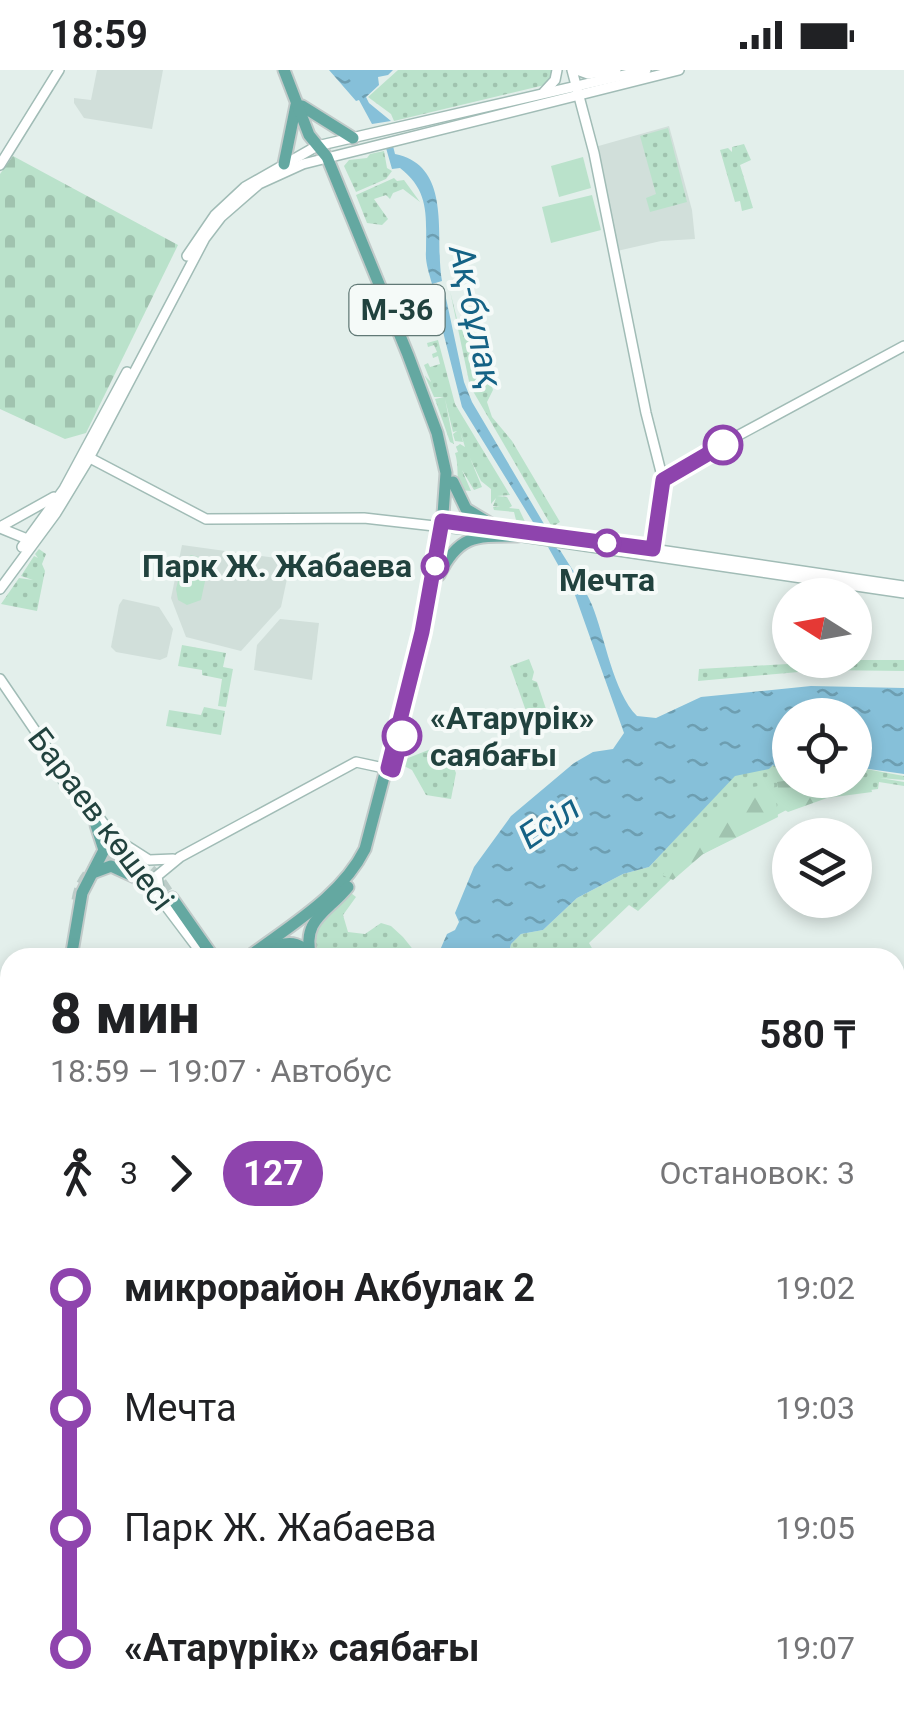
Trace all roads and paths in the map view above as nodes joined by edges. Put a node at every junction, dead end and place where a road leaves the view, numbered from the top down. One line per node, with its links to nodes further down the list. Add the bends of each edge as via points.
1 (59, 70): 15 (main road)
2 (287, 70): 10 (main road, M-36)
3 (557, 70): 9 (main road, via 553,84)
4 (572, 70): 5 (main road); 8 (main road)
5 (616, 70)
6 (640, 70): 8 (main road)
7 (679, 70): 8 (main road)
8 (574, 91): 9 (main road); 11 (main road); 19 (main road)
9 (536, 96): 11 (main road)
10 (299, 106): 12 (main road); 14 (main road, M-36); 16 (main road)
11 (399, 134): 13 (main road)
12 (353, 138): 13 (main road); 14 (main road)
13 (377, 139): 14 (main road)
14 (325, 151): 16 (main road); 18 (main road, via 259,184 209,232); 20 (main road, M-36, via 445,433); 22 (main road, M-36, via 437,433 446,472)
15 (0, 164)
16 (284, 164): 18 (main road, via 245,187 203,230)
17 (904, 346): 19 (main road)
18 (87, 456): 21 (main road); 22 (main road, via 206,519); 27 (main road)
19 (663, 480): 28 (main road)
20 (453, 482): 22 (main road, M-36); 23 (main road, via 466,509)
21 (64, 489): 24 (main road); 27 (main road)
22 (446, 524): 23 (main road); 26 (main road); 29 (main road, M-36); 35 (main road, M-36)
23 (496, 527): 25 (main road)
24 (0, 528): 27 (main road)
25 (535, 535): 26 (main road); 28 (main road)
26 (518, 536): 29 (main road, via 462,542)
27 (32, 541): 30 (main road); 31 (main road)
28 (652, 552): 32 (main road)
29 (439, 576): 35 (main road, M-36)
30 (0, 578)
31 (0, 589)
32 (904, 590)
33 (0, 679): 36 (main road, Бараев көшесі)
34 (0, 691): 36 (main road, Бараев көшесі)
35 (390, 769): 38 (main road, via 356,762); 40 (main road, M-36, via 371,851); 50 (main road, M-36, via 352,870)
36 (80, 798): 37 (main road, Бараев көшесі)
37 (97, 821): 38 (main road, via 142,857); 39 (main road, Бараев көшесі); 43 (main road, Бараев көшесі); 45 (main road, via 104,850 82,893)
38 (180, 857): 43 (main road, via 156,879)
39 (137, 878): 46 (main road, via 111,866 98,870); 47 (main road, Бараев көшесі)
40 (348, 887): 51 (main road, M-36); 54 (main road, via 311,926)
41 (172, 898): 49 (main road)
42 (75, 911): 44 (main road)
43 (172, 915): 48 (main road, Бараев көшесі)
44 (72, 948)
45 (73, 948)
46 (73, 948)
47 (195, 948)
48 (196, 948)
49 (207, 948)
50 (260, 948)
51 (271, 948)
52 (274, 948): 53 (main road, via 282,943)
53 (303, 948)
54 (308, 948)

